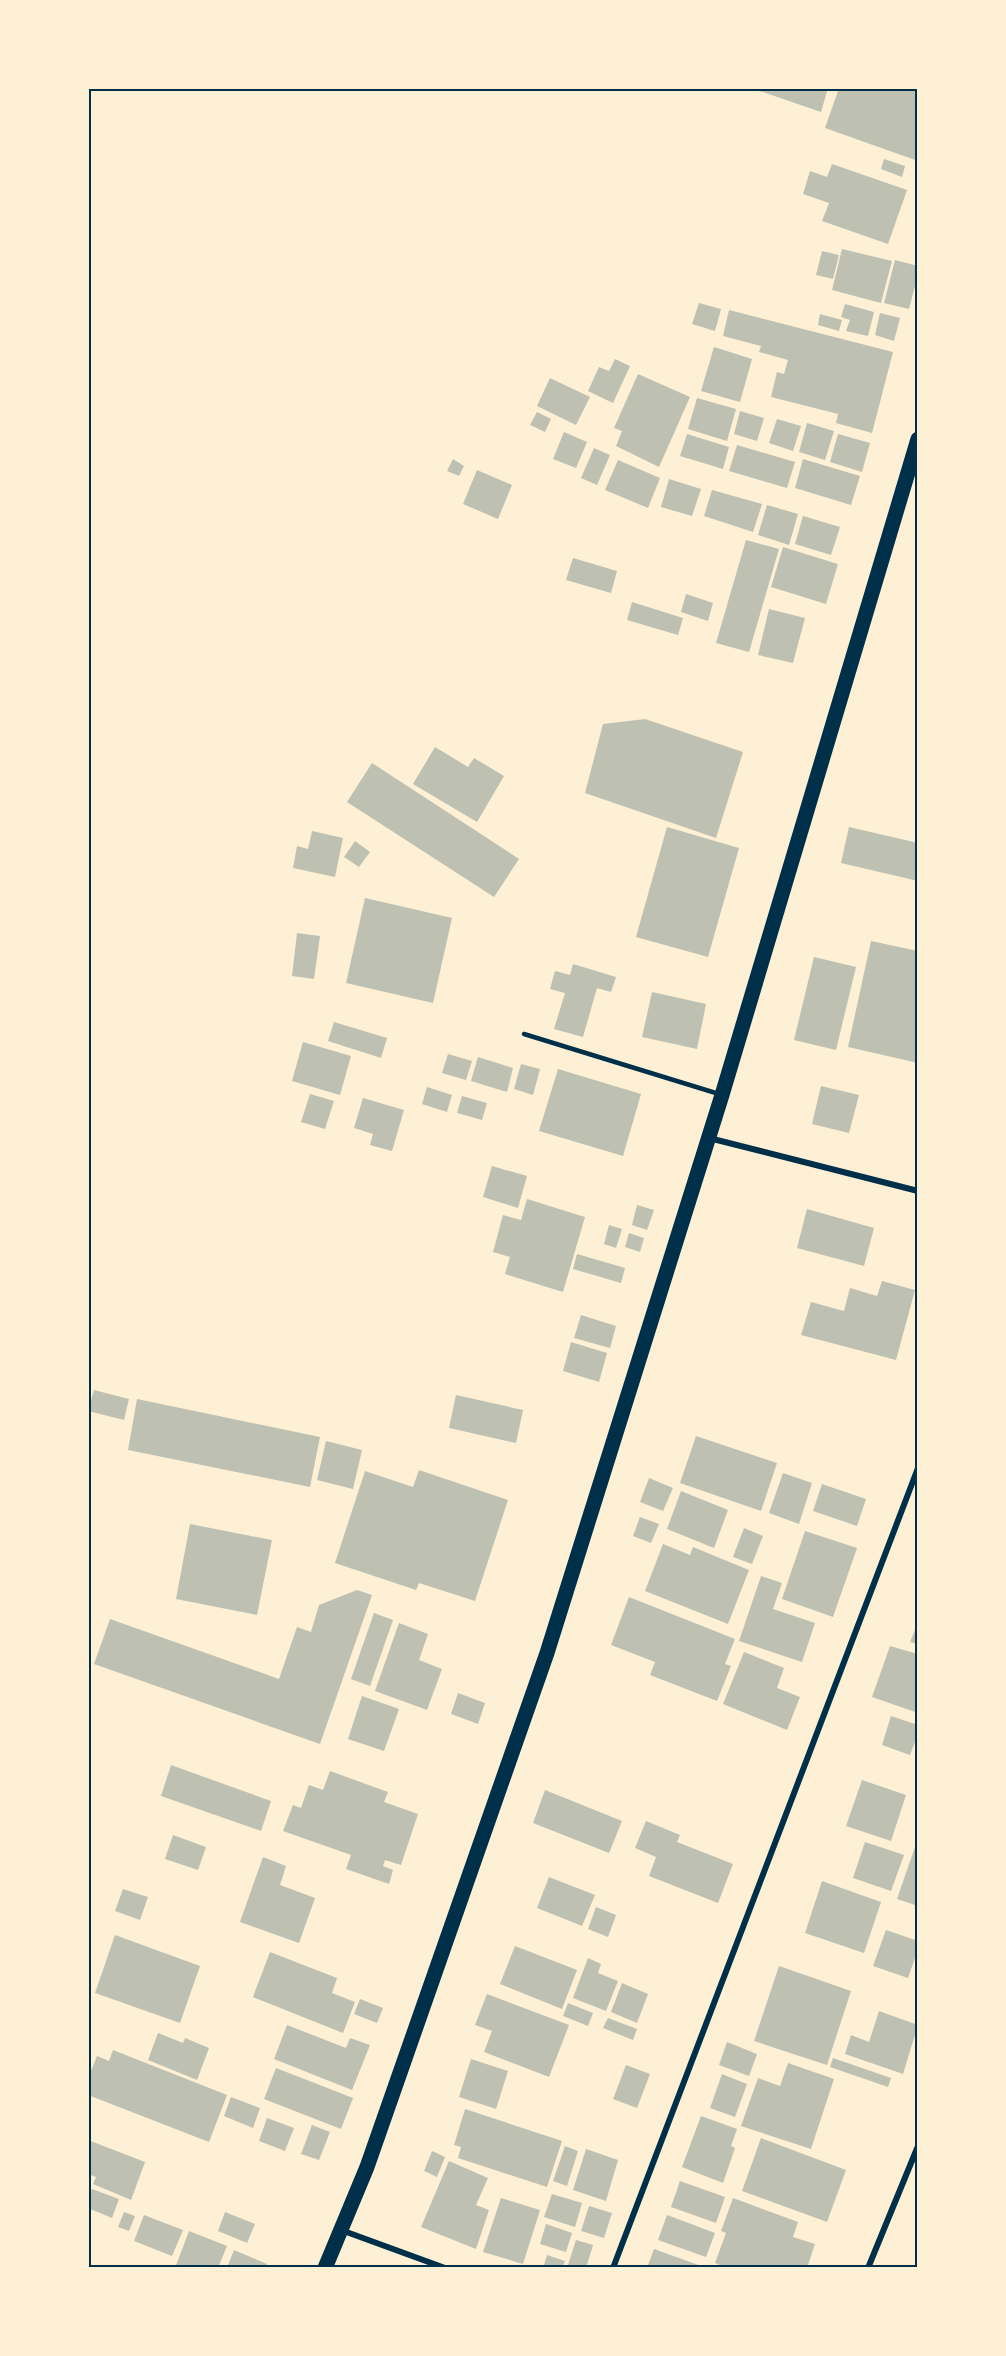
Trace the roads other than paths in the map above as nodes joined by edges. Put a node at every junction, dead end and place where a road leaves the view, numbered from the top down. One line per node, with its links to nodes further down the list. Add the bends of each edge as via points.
1 (918, 439): 3 (main road)
2 (524, 1034): 3 (lane)
3 (722, 1095): 4 (main road)
4 (708, 1138): 5 (street); 8 (main road, via 547,1653 367,2167)
5 (918, 1191)
6 (918, 1468): 11 (street)
7 (918, 2145): 12 (street)
8 (341, 2230): 9 (main road); 10 (street)
9 (326, 2268)
10 (445, 2268)
11 (614, 2268)
12 (868, 2268)

